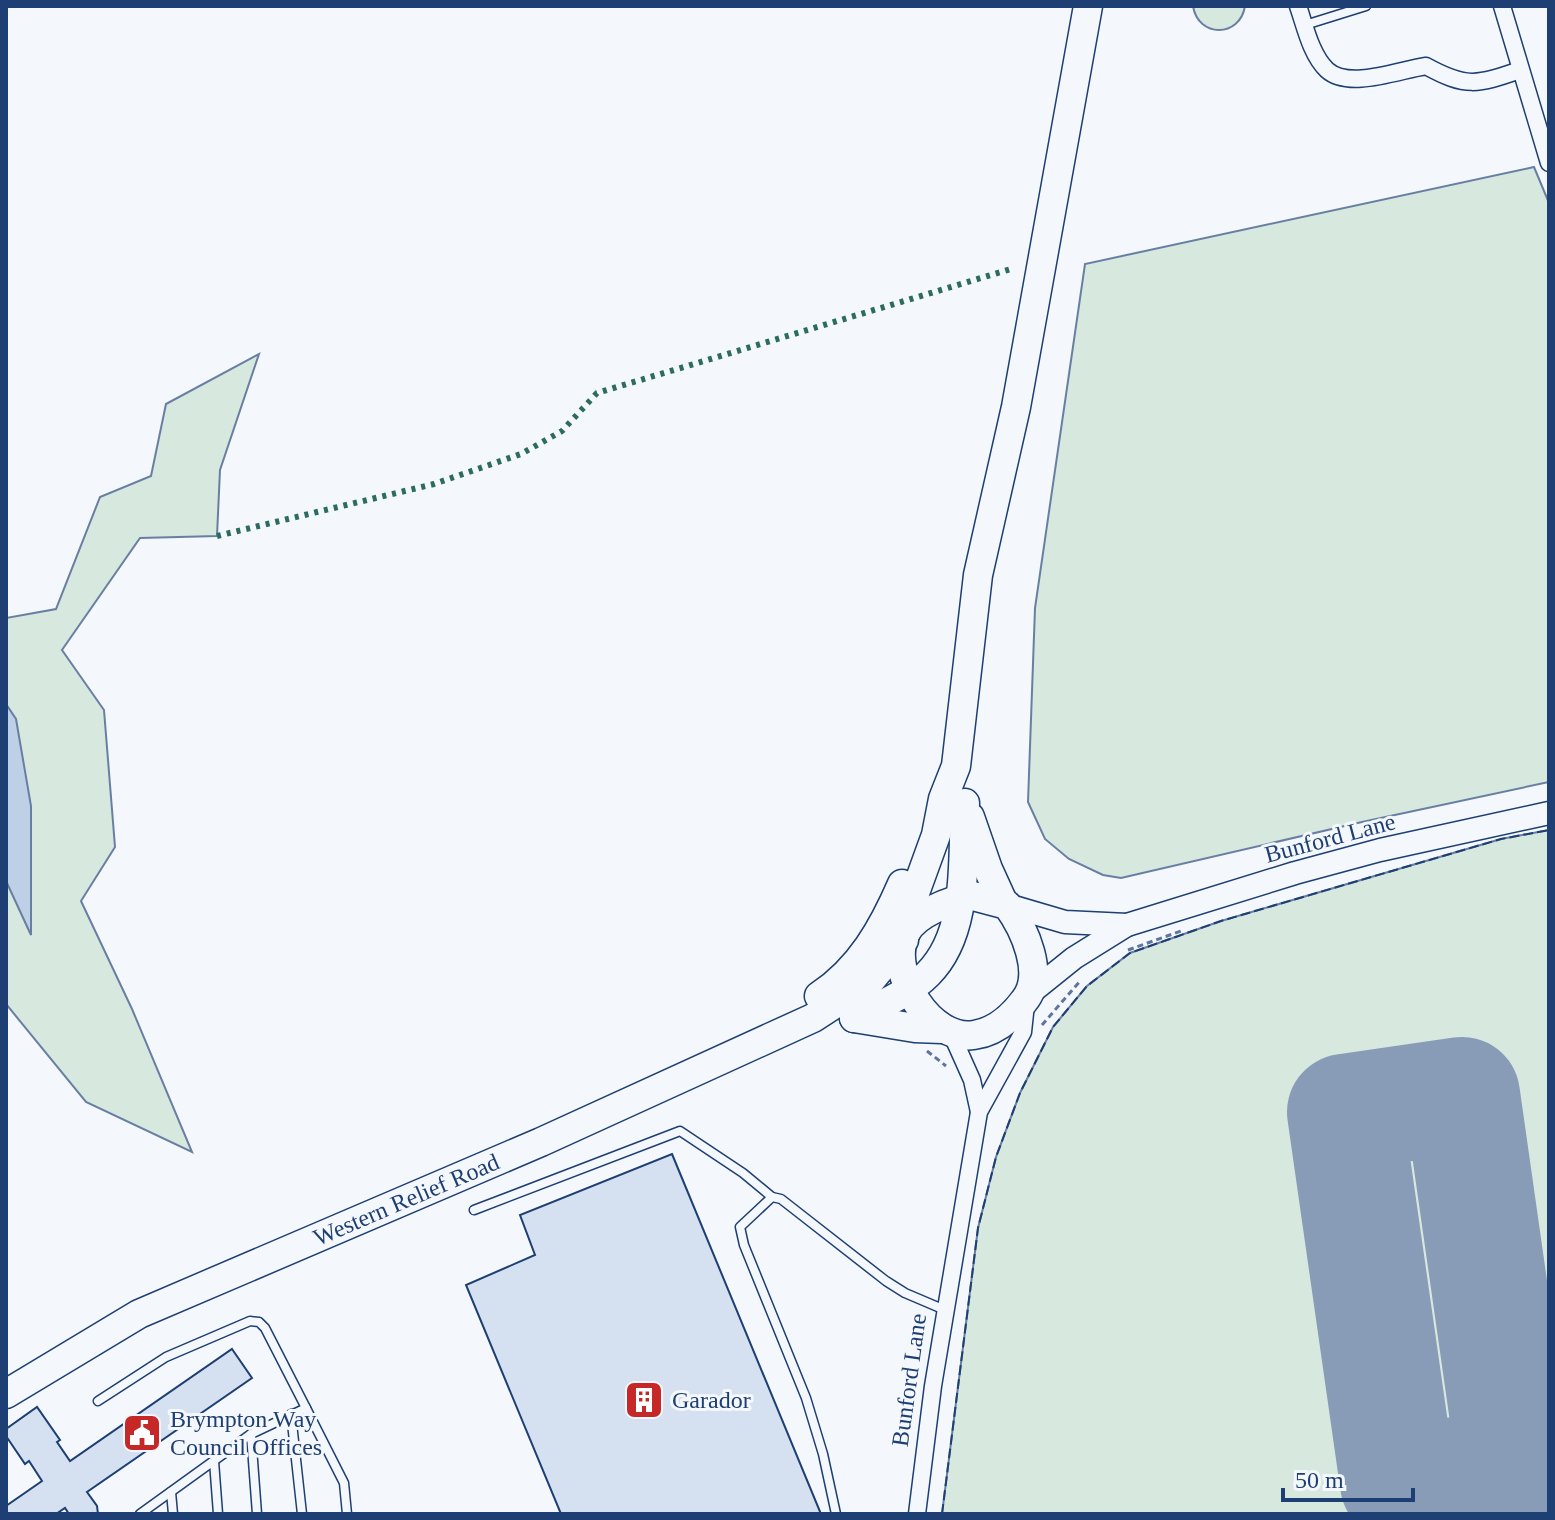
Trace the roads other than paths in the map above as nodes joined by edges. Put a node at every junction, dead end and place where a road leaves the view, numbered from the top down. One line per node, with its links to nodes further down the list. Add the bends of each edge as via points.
1 (1088, 6): 8 (highway, via 1016,407 978,575)
2 (1298, 6): 5 (street)
3 (1366, 6): 5 (lane)
4 (1502, 6): 6 (street)
5 (1305, 25): 6 (street, via 1326,69 1342,79 1426,66 1467,84)
6 (1520, 70): 7 (street)
7 (1549, 163)
8 (962, 712): 9 (highway); 20 (highway, via 942,748 932,799 910,863 868,950 821,995 789,1010)
9 (956, 766): 10 (highway); 15 (highway, via 907,915)
10 (965, 803): 12 (highway); 13 (highway)
11 (1549, 813): 14 (street, Bunford Lane, via 1380,850)
12 (959, 898): 13 (highway); 15 (highway, Western Relief Road, via 935,908); 16 (highway, via 945,952)
13 (1005, 903): 14 (street, Bunford Lane, via 1065,922); 17 (highway, via 1030,945)
14 (1127, 925): 17 (street, Bunford Lane, via 1074,958)
15 (905, 936): 16 (highway); 18 (highway, Western Relief Road, via 870,981)
16 (908, 989): 19 (highway); 21 (highway)
17 (1027, 997): 21 (highway, Western Relief Road, via 998,1026 976,1035); 22 (street, Bunford Lane, via 1023,1032)
18 (813, 1018): 19 (highway, Western Relief Road); 20 (highway, Western Relief Road)
19 (854, 1018): 21 (highway, Western Relief Road)
20 (770, 1036): 26 (highway, Western Relief Road, via 513,1154 139,1314)
21 (938, 1037): 22 (street, Bunford Lane, via 966,1068)
22 (979, 1112): 25 (street, Bunford Lane)
23 (772, 1197): 24 (lane, via 680,1131); 25 (lane, via 886,1281); 39 (lane, via 740,1227 806,1398)
24 (474, 1210)
25 (945, 1310): 40 (street, Bunford Lane)
26 (6, 1394)
27 (98, 1401): 28 (lane, via 166,1357 250,1321 265,1328)
28 (306, 1408): 29 (lane); 38 (lane, via 344,1483)
29 (291, 1414): 30 (lane); 37 (lane)
30 (251, 1434): 31 (lane); 36 (lane)
31 (214, 1461): 32 (lane); 35 (lane)
32 (171, 1492): 33 (lane); 34 (lane)
33 (140, 1514)
34 (173, 1514)
35 (218, 1514)
36 (257, 1514)
37 (302, 1514)
38 (347, 1514)
39 (836, 1514)
40 (917, 1514)

